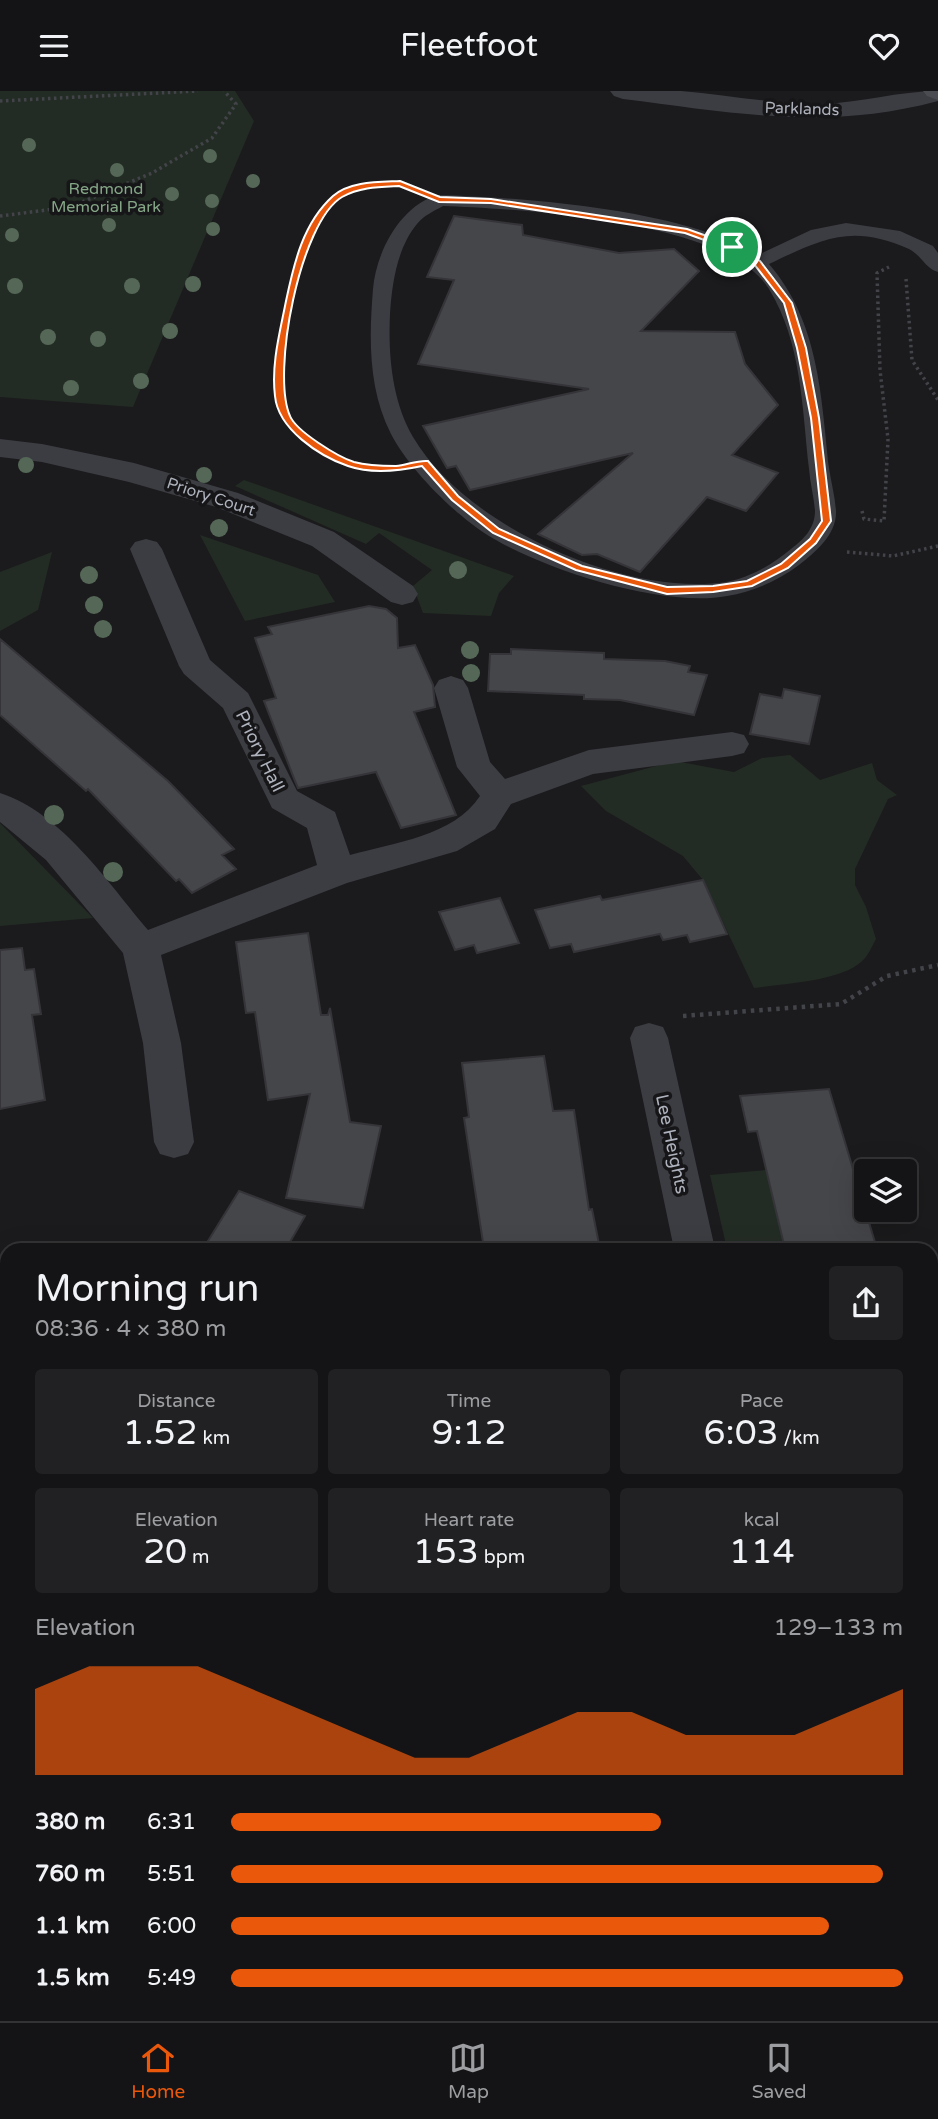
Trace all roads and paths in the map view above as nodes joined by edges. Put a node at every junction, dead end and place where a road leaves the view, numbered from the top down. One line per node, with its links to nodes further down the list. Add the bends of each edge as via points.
1 (198, 91): 5 (path)
2 (224, 91): 7 (path, via 236,104 212,138 152,173 70,207)
3 (623, 91): 4 (street, Parklands, via 824,114 907,104)
4 (937, 92)
5 (0, 101)
6 (439, 200): 8 (lane, via 491,201 690,225); 14 (lane, via 409,221 385,275 381,316 383,379 402,437); 14 (path, via 400,183 365,185 338,196 312,227 296,271 279,353 279,398 287,421 320,448 352,464 396,468)
7 (0, 216)
8 (757, 262): 9 (lane, via 818,234 846,229 893,235 926,250); 15 (lane, via 788,303 817,389)
9 (938, 266)
10 (897, 268): 15 (path, via 890,266 877,273 888,439 884,521 864,519 855,480)
11 (905, 270): 12 (path, via 912,361)
12 (938, 400)
13 (0, 448): 19 (street, Priory Court, via 134,473 228,500 323,539)
14 (424, 463): 16 (lane, via 455,498 496,531 579,568 667,591 749,584 785,566)
15 (819, 469): 16 (lane, via 826,521)
16 (813, 541): 17 (path, via 878,558 912,556)
17 (938, 546)
18 (146, 549): 24 (street, Priory Hall, via 196,666 236,702 284,799 323,821)
19 (402, 594)
20 (451, 688): 22 (street, via 474,767)
21 (732, 744): 22 (street, via 589,762)
22 (499, 795): 24 (street, via 483,820 444,842)
23 (0, 806): 25 (street, via 53,846)
24 (337, 872): 25 (street)
25 (141, 948): 28 (street, via 162,1043)
26 (938, 965): 27 (path, via 887,976 841,1004 683,1015)
27 (649, 1038): 29 (street, Lee Heights)
28 (174, 1142)
29 (694, 1243)

